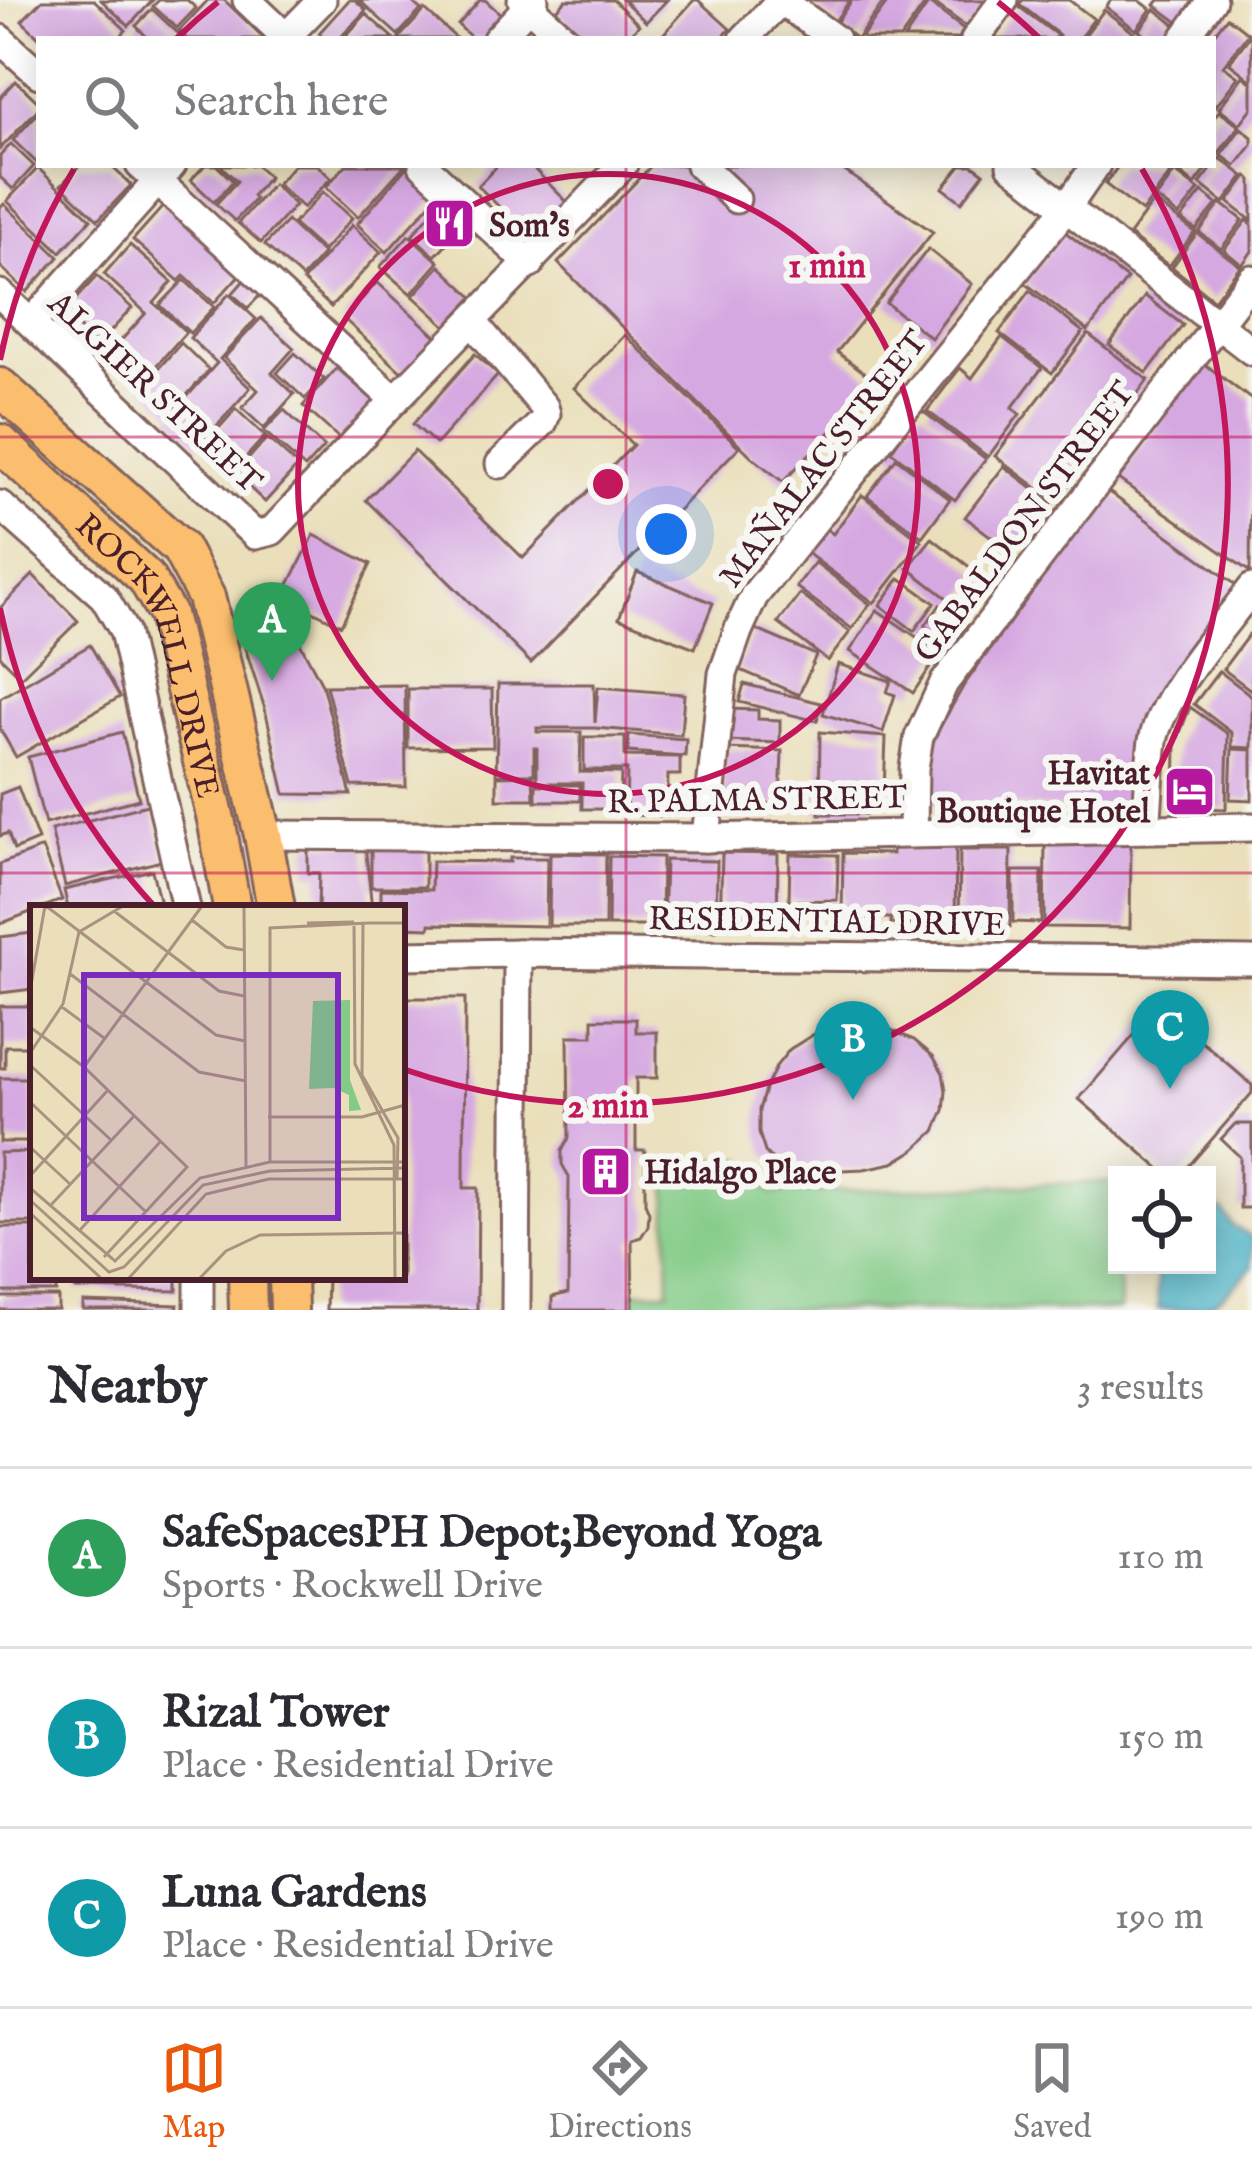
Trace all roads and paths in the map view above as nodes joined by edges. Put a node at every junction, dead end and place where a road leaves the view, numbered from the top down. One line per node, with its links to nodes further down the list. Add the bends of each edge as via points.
1 (247, 0): 7 (street)
2 (322, 0): 8 (street)
3 (780, 0): 11 (street); 12 (street)
4 (1004, 0): 13 (street)
5 (1212, 0): 14 (street)
6 (528, 2): 9 (street); 10 (street)
7 (284, 36)
8 (288, 36)
9 (500, 36)
10 (562, 36)
11 (747, 36)
12 (831, 36)
13 (977, 36)
14 (1186, 36)
15 (0, 39): 16 (street)
16 (36, 71)
17 (427, 168): 25 (street)
18 (620, 168): 25 (street)
19 (703, 168): 23 (street)
20 (1015, 168): 24 (street)
21 (1094, 168): 24 (street, MAÑALAC STREET)
22 (157, 170): 29 (street); 33 (street)
23 (736, 199)
24 (1067, 206): 30 (street); 42 (street, MAÑALAC STREET, via 754,596 722,674)
25 (530, 264): 28 (street)
26 (1252, 278): 30 (street, GABALDON STREET)
27 (0, 294): 29 (street, ALGIER STREET)
28 (472, 321): 33 (street); 35 (street, via 546,414)
29 (32, 322): 33 (street, ALGIER STREET, via 255,535 272,531)
30 (1217, 326): 31 (street); 40 (street, GABALDON STREET, via 944,683 919,736)
31 (1252, 351)
32 (0, 387): 41 (main road, ROCKWELL DRIVE, via 180,548 196,574)
33 (395, 400)
34 (0, 443): 44 (main road, ROCKWELL DRIVE, via 158,594)
35 (500, 464)
36 (0, 506): 43 (street, via 104,597 124,631)
37 (1252, 588): 39 (street, via 1168,700 1154,740)
38 (1252, 826): 39 (street, R. PALMA STREET)
39 (1146, 827): 40 (street, R. PALMA STREET)
40 (913, 832): 42 (street, R. PALMA STREET)
41 (263, 835): 42 (street, R. PALMA STREET); 45 (main road, ROCKWELL DRIVE)
42 (706, 838)
43 (185, 905)
44 (231, 905)
45 (275, 905)
46 (518, 953): 47 (street, RESIDENTIAL DRIVE); 48 (street, RESIDENTIAL DRIVE); 51 (street)
47 (405, 955)
48 (1252, 961)
49 (288, 1280): 50 (main road)
50 (289, 1310)
51 (516, 1310)

